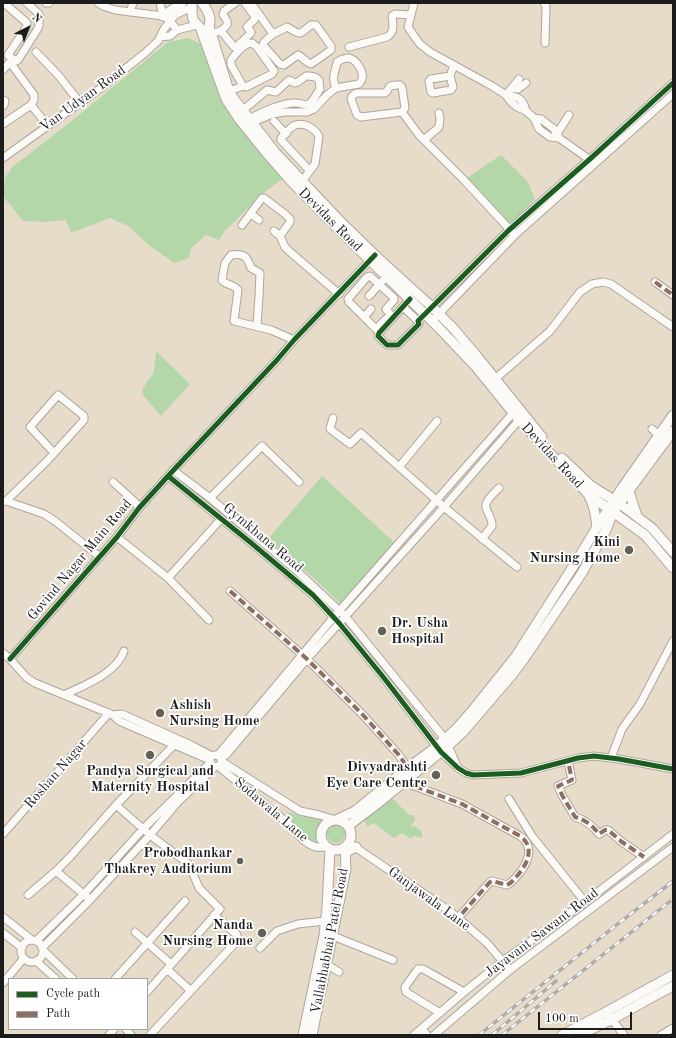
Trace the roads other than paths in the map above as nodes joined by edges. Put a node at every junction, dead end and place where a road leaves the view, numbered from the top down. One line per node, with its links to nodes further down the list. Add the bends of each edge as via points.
1 (4, 3): 2 (street, via 27,23 8,55 16,61 39,26 39,14)
2 (27, 3)
3 (98, 3): 12 (street, via 103,6)
4 (133, 3): 14 (street)
5 (160, 3): 16 (street)
6 (203, 3): 13 (main road); 17 (main road, Devidas Road, via 210,22)
7 (235, 3): 19 (street, via 223,13 228,22)
8 (245, 3): 19 (street, via 255,17 247,27 251,33 234,47)
9 (251, 3): 20 (street)
10 (414, 3): 15 (street)
11 (544, 3): 22 (street)
12 (110, 5): 14 (street)
13 (187, 5): 16 (main road); 17 (main road, Devidas Road, via 194,23)
14 (130, 12): 16 (street)
15 (411, 15): 23 (street, via 393,15 393,31 387,37); 25 (street, via 408,27 420,44)
16 (166, 19): 18 (street); 21 (street, Van Udyan Road)
17 (204, 28): 18 (street, Van Udyan Road); 19 (street, Van Udyan Road); 28 (main road, Devidas Road); 66 (main road, Devidas Road, via 226,99 239,119 290,180)
18 (177, 30): 21 (street, Van Udyan Road, via 170,36)
19 (221, 31)
20 (273, 34): 20 (street, via 263,45 280,64 284,65 298,55 311,64 331,50 331,46 316,25 311,25 301,34 287,27)
21 (160, 37): 41 (street, Van Udyan Road, via 106,85)
22 (545, 43)
23 (349, 47)
24 (36, 52): 41 (street)
25 (454, 65): 29 (street); 38 (street)
26 (232, 68): 28 (street); 33 (street); 33 (street, via 231,60 242,47 252,43 274,71)
27 (3, 70): 42 (street, via 9,63 12,65 34,96)
28 (223, 74): 36 (main road, Devidas Road)
29 (450, 76)
30 (519, 79): 35 (street)
31 (526, 83): 35 (street, via 518,89)
32 (673, 83): 57 (street)
33 (243, 86): 36 (street)
34 (336, 88): 34 (street, via 359,84 363,78 362,70 352,59 337,62 333,76); 50 (street, via 314,109 307,112 272,114)
35 (512, 88): 38 (street)
36 (229, 91): 44 (main road, Devidas Road)
37 (673, 94): 57 (street)
38 (506, 96): 54 (street, via 517,107 526,110 534,118 539,129 550,137)
39 (3, 100): 43 (street)
40 (253, 102): 44 (street); 45 (street); 45 (street, via 267,90 276,92 289,80 298,82 309,76 319,80 320,89 308,105 293,103)
41 (80, 103): 52 (street, Van Udyan Road)
42 (31, 105): 51 (street); 52 (street)
43 (3, 106)
44 (242, 111): 50 (main road, Devidas Road)
45 (262, 112): 50 (street)
46 (402, 112): 46 (street, via 405,108 400,85 390,85 385,93 356,93 351,99 357,115 361,117); 55 (street)
47 (439, 113): 55 (street, via 439,127)
48 (569, 115): 54 (street)
49 (274, 120): 53 (street)
50 (250, 121): 59 (main road, Devidas Road, via 274,152)
51 (3, 124)
52 (48, 126): 56 (street, Van Udyan Road)
53 (286, 134): 58 (street, via 281,140); 58 (street, via 294,126 307,124 319,136 315,164)
54 (557, 136): 57 (street)
55 (424, 140): 64 (street)
56 (3, 158)
57 (593, 161): 64 (street)
58 (310, 171): 59 (street)
59 (302, 181): 66 (main road, Devidas Road)
60 (251, 214): 61 (street); 62 (street); 65 (street, via 264,198 290,219)
61 (259, 220)
62 (242, 225)
63 (274, 231): 65 (street)
64 (512, 233): 76 (street); 78 (street)
65 (280, 236): 70 (street, via 289,251)
66 (373, 258): 67 (main road, Devidas Road); 70 (street, Govind Nagar Main Road); 76 (main road, Devidas Road)
67 (387, 276): 69 (street); 73 (main road, Devidas Road)
68 (655, 282): 71 (street)
69 (380, 285): 72 (street); 77 (street, via 370,276 367,277 348,299); 77 (street, via 394,298 386,309 390,316 376,329)
70 (338, 294): 82 (street, Govind Nagar Main Road)
71 (673, 295)
72 (369, 296)
73 (410, 299): 74 (street); 76 (main road, Devidas Road)
74 (403, 307): 79 (street); 79 (street, via 379,333 378,336 387,345 398,344 419,324)
75 (371, 309): 77 (street)
76 (429, 311): 78 (main road, Devidas Road); 79 (street)
77 (364, 317)
78 (436, 318): 83 (main road, Devidas Road, via 476,355); 85 (main road, Devidas Road)
79 (418, 321)
80 (257, 326): 80 (street, via 234,322 238,290 222,280 225,262 232,255 247,258 251,268 260,273); 82 (street)
81 (673, 327): 83 (street, via 611,284 592,284 580,292 550,331)
82 (294, 340): 91 (street, Govind Nagar Main Road)
83 (495, 379): 95 (main road, Devidas Road)
84 (673, 415): 96 (main road, via 655,432)
85 (516, 417): 95 (main road, Devidas Road); 98 (street); 101 (street)
86 (333, 418): 90 (street, via 330,429 350,444 360,433)
87 (437, 421): 90 (street)
88 (673, 431): 96 (main road)
89 (54, 453): 89 (street, via 84,418 58,395 30,427); 99 (street)
90 (398, 467): 98 (street)
91 (171, 473): 97 (street, Gymkhana Road); 102 (street, Govind Nagar Main Road); 105 (street, Gymkhana Road)
92 (112, 482): 102 (street)
93 (299, 482): 97 (street, via 262,446)
94 (499, 488): 110 (street, via 486,503 492,526)
95 (589, 489): 96 (main road); 100 (main road, Devidas Road); 103 (main road, Devidas Road); 107 (main road)
96 (626, 489): 100 (main road); 104 (main road)
97 (210, 498): 117 (street, Gymkhana Road, via 296,570)
98 (436, 500): 101 (street); 117 (street)
99 (5, 501): 112 (street, via 44,514)
100 (617, 502): 103 (main road); 104 (main road, Devidas Road)
101 (444, 507): 110 (street); 117 (street)
102 (139, 508): 109 (street, Govind Nagar Main Road)
103 (611, 510): 106 (main road, Devidas Road); 107 (main road); 108 (main road)
104 (638, 517): 111 (main road, Devidas Road, via 652,528)
105 (221, 519): 115 (street); 119 (street, Gymkhana Road, via 276,563)
106 (628, 523): 108 (main road, via 614,521); 114 (main road, Devidas Road, via 644,535)
107 (597, 527): 130 (main road, via 516,656)
108 (606, 530): 130 (main road, via 582,573 524,660 463,732)
109 (117, 537): 112 (street, Govind Nagar Main Road); 115 (street)
110 (482, 539): 113 (street)
111 (673, 552)
112 (100, 556): 124 (street, Govind Nagar Main Road)
113 (517, 567)
114 (673, 568)
115 (168, 578): 118 (street)
116 (230, 591): 123 (street)
117 (342, 614): 119 (street); 125 (street, Gymkhana Road)
118 (209, 620)
119 (336, 620): 123 (street); 126 (street, Gymkhana Road)
120 (673, 641): 132 (street, via 640,704 622,729)
121 (124, 651): 127 (street, via 113,668 85,686)
122 (3, 653): 124 (street, Sodawala Lane)
123 (305, 657): 133 (street, via 226,755); 135 (street, via 363,715)
124 (10, 659): 127 (street, Sodawala Lane, via 27,678)
125 (391, 672): 126 (street); 130 (street, Gymkhana Road)
126 (384, 678): 131 (street, Gymkhana Road)
127 (64, 695): 128 (street, Sodawala Lane)
128 (111, 714): 129 (street, Sodawala Lane); 144 (street, Roshan Nagar)
129 (176, 742): 133 (street, Sodawala Lane); 140 (street)
130 (447, 743): 131 (main road); 136 (street, Gymkhana Road)
131 (438, 750): 135 (main road); 136 (street, Gymkhana Road); 138 (main road)
132 (612, 758): 134 (street, via 594,756); 137 (street)
133 (216, 761): 141 (street, Sodawala Lane, via 300,811); 143 (street); 146 (street); 147 (street, Sodawala Lane, via 289,824 303,840 317,847)
134 (568, 761): 136 (street, via 521,772 473,774); 150 (street, via 572,780 558,786 576,817 588,822 599,834 608,830)
135 (408, 768): 141 (main road, via 356,811)
136 (458, 768)
137 (673, 769)
138 (404, 782): 142 (main road); 159 (street, via 462,804 520,836 528,844 524,868 512,881 507,885 490,882)
139 (509, 799): 156 (street, via 532,836)
140 (116, 805): 143 (street); 151 (street)
141 (336, 820): 142 (main road); 147 (main road, via 328,823 322,830 322,840)
142 (348, 826): 148 (main road, via 351,834)
143 (143, 829): 146 (street); 152 (street)
144 (3, 834)
145 (673, 834): 150 (street, Jayavant Sawant Road)
146 (150, 835): 154 (street); 157 (street, via 189,864 200,888 220,908)
147 (328, 847): 148 (main road, via 335,850); 160 (main road, Vallabhabhai Patel Road)
148 (349, 847): 159 (street, Ganjawala Lane); 163 (main road, Vallabhabhai Patel Road, via 346,869)
149 (673, 847): 174 (street, Jayavant Sawant Road)
150 (644, 856): 156 (street, Jayavant Sawant Road)
151 (56, 871): 152 (street); 153 (street)
152 (84, 894): 154 (street); 164 (street)
153 (28, 895)
154 (90, 900): 167 (street)
155 (185, 901): 165 (street)
156 (585, 902): 171 (street, Jayavant Sawant Road)
157 (214, 915): 173 (street); 184 (street, via 238,938)
158 (3, 917): 164 (street)
159 (458, 918): 171 (street, Ganjawala Lane)
160 (326, 921): 163 (main road, Vallabhabhai Patel Road); 166 (street, via 298,924 277,931)
161 (135, 932): 165 (street)
162 (3, 933): 168 (street)
163 (328, 934): 169 (street); 172 (main road, Vallabhabhai Patel Road); 192 (main road, Vallabhabhai Patel Road)
164 (34, 941): 167 (street, via 40,944); 168 (street, via 25,943)
165 (147, 943): 173 (street); 180 (street)
166 (260, 948)
167 (42, 949): 170 (street, via 41,958); 179 (street)
168 (23, 954): 170 (street, via 31,962); 177 (street); 181 (street)
169 (393, 960)
170 (36, 961): 178 (street)
171 (503, 961): 174 (street, Ganjawala Lane); 185 (street, Jayavant Sawant Road)
172 (326, 964): 175 (street); 193 (main road, Vallabhabhai Patel Road)
173 (169, 967): 183 (street); 184 (street)
174 (510, 970): 196 (street, Jayavant Sawant Road)
175 (339, 972)
176 (673, 975): 187 (main road)
177 (3, 977)
178 (55, 978)
179 (72, 978)
180 (116, 978)
181 (3, 983)
182 (673, 986): 187 (main road)
183 (148, 991)
184 (191, 991): 191 (street)
185 (464, 992): 186 (street, Jayavant Sawant Road); 186 (street, via 418,969 405,987 406,992)
186 (440, 1013): 189 (street, Jayavant Sawant Road)
187 (609, 1016): 190 (main road); 199 (street)
188 (673, 1028): 200 (street)
189 (422, 1029): 194 (street, Jayavant Sawant Road); 195 (street)
190 (590, 1029): 197 (main road); 198 (main road)
191 (150, 1035)
192 (302, 1035)
193 (312, 1035)
194 (414, 1035)
195 (427, 1035)
196 (434, 1035)
197 (562, 1035)
198 (579, 1035)
199 (624, 1035)
200 (661, 1035)

